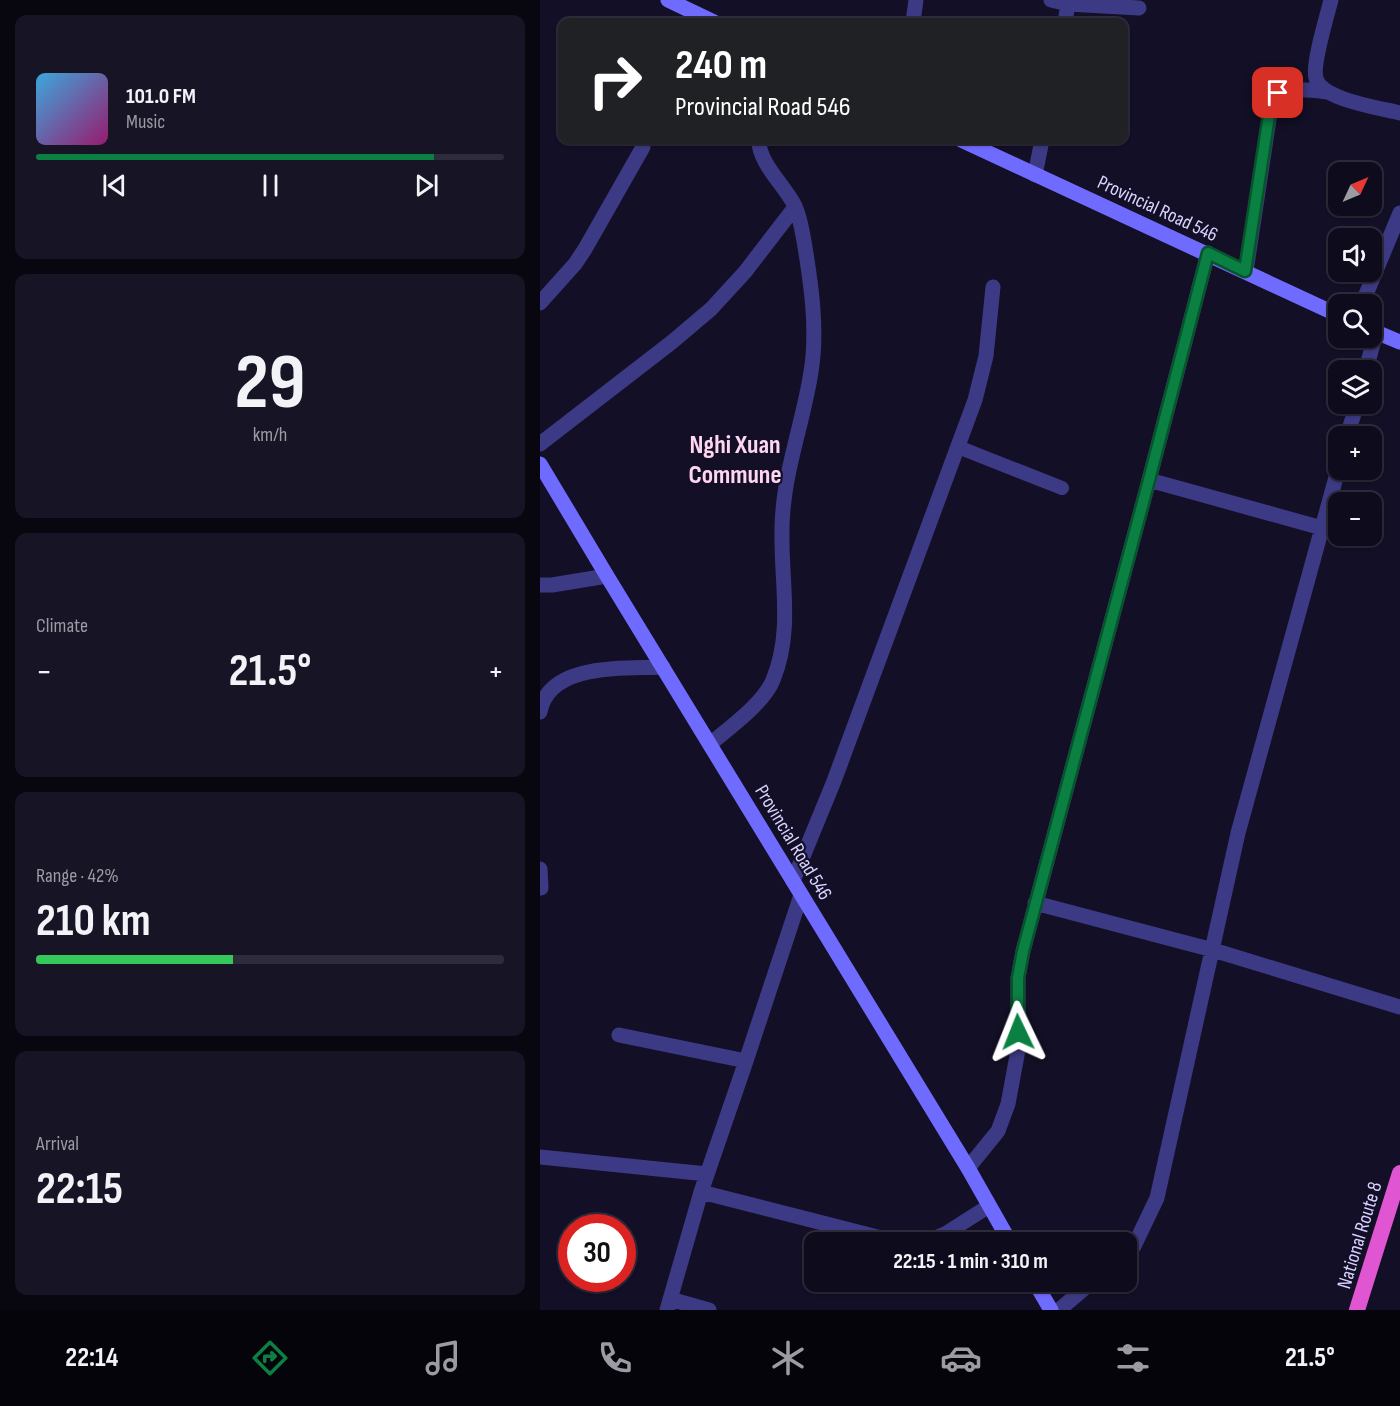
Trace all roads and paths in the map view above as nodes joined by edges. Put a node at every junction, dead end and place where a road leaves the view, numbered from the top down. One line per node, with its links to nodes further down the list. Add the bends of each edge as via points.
1 (668, 0): 7 (main road)
2 (916, 0): 8 (street)
3 (1051, 0): 5 (street)
4 (1331, 0): 10 (street, via 1315,78)
5 (1068, 4): 6 (street); 9 (street)
6 (1139, 8)
7 (706, 18)
8 (914, 18)
9 (1066, 18)
10 (1327, 92): 11 (street, via 1340,99); 20 (street, via 1287,90 1272,100)
11 (1400, 113)
12 (759, 144): 17 (street, via 765,161)
13 (969, 144): 16 (main road, Provincial Road 546)
14 (1041, 144): 16 (street)
15 (643, 147): 23 (street, via 585,249)
16 (1035, 175): 19 (main road, Provincial Road 546)
17 (795, 207): 27 (street, via 711,309); 38 (street, via 808,265 813,354 783,509 784,643 772,684 752,708)
18 (1400, 213): 22 (street)
19 (1208, 253): 20 (main road, Provincial Road 546); 30 (street)
20 (1245, 271): 24 (main road, Provincial Road 546)
21 (993, 287): 28 (street, via 982,376)
22 (1366, 294)
23 (540, 303)
24 (1328, 310)
25 (1382, 334): 26 (main road)
26 (1400, 342)
27 (540, 444)
28 (958, 447): 32 (lane); 40 (street)
29 (540, 464): 34 (main road, Provincial Road 546)
30 (1149, 480): 33 (street); 43 (street)
31 (1335, 480): 33 (street)
32 (1062, 488)
33 (1322, 528): 44 (street, via 1238,834)
34 (607, 576): 35 (street); 36 (main road, Provincial Road 546)
35 (540, 585)
36 (663, 668): 37 (street, via 575,675 554,687); 38 (main road, Provincial Road 546)
37 (540, 712)
38 (710, 744): 40 (main road, Provincial Road 546)
39 (540, 869): 41 (street)
40 (793, 881): 42 (main road, Provincial Road 546)
41 (540, 888)
42 (801, 895): 47 (street); 49 (main road, Provincial Road 546)
43 (1035, 903): 44 (street); 49 (street, via 1018,978 1018,1050 1008,1104 998,1131)
44 (1213, 950): 45 (street); 57 (street, via 1157,1198)
45 (1400, 1007)
46 (619, 1035): 47 (street)
47 (746, 1061): 51 (street)
48 (540, 1157): 51 (street)
49 (968, 1168): 53 (main road, Provincial Road 546)
50 (1400, 1173): 64 (highway, National Route 8)
51 (707, 1174): 52 (street)
52 (700, 1192): 54 (street); 60 (street)
53 (989, 1206): 55 (street); 56 (main road, Provincial Road 546)
54 (858, 1232)
55 (948, 1232)
56 (1004, 1232)
57 (1137, 1240)
58 (1040, 1292): 62 (main road)
59 (1080, 1292): 63 (street)
60 (668, 1304): 61 (street)
61 (709, 1310)
62 (1051, 1310)
63 (1059, 1310)
64 (1357, 1310)

